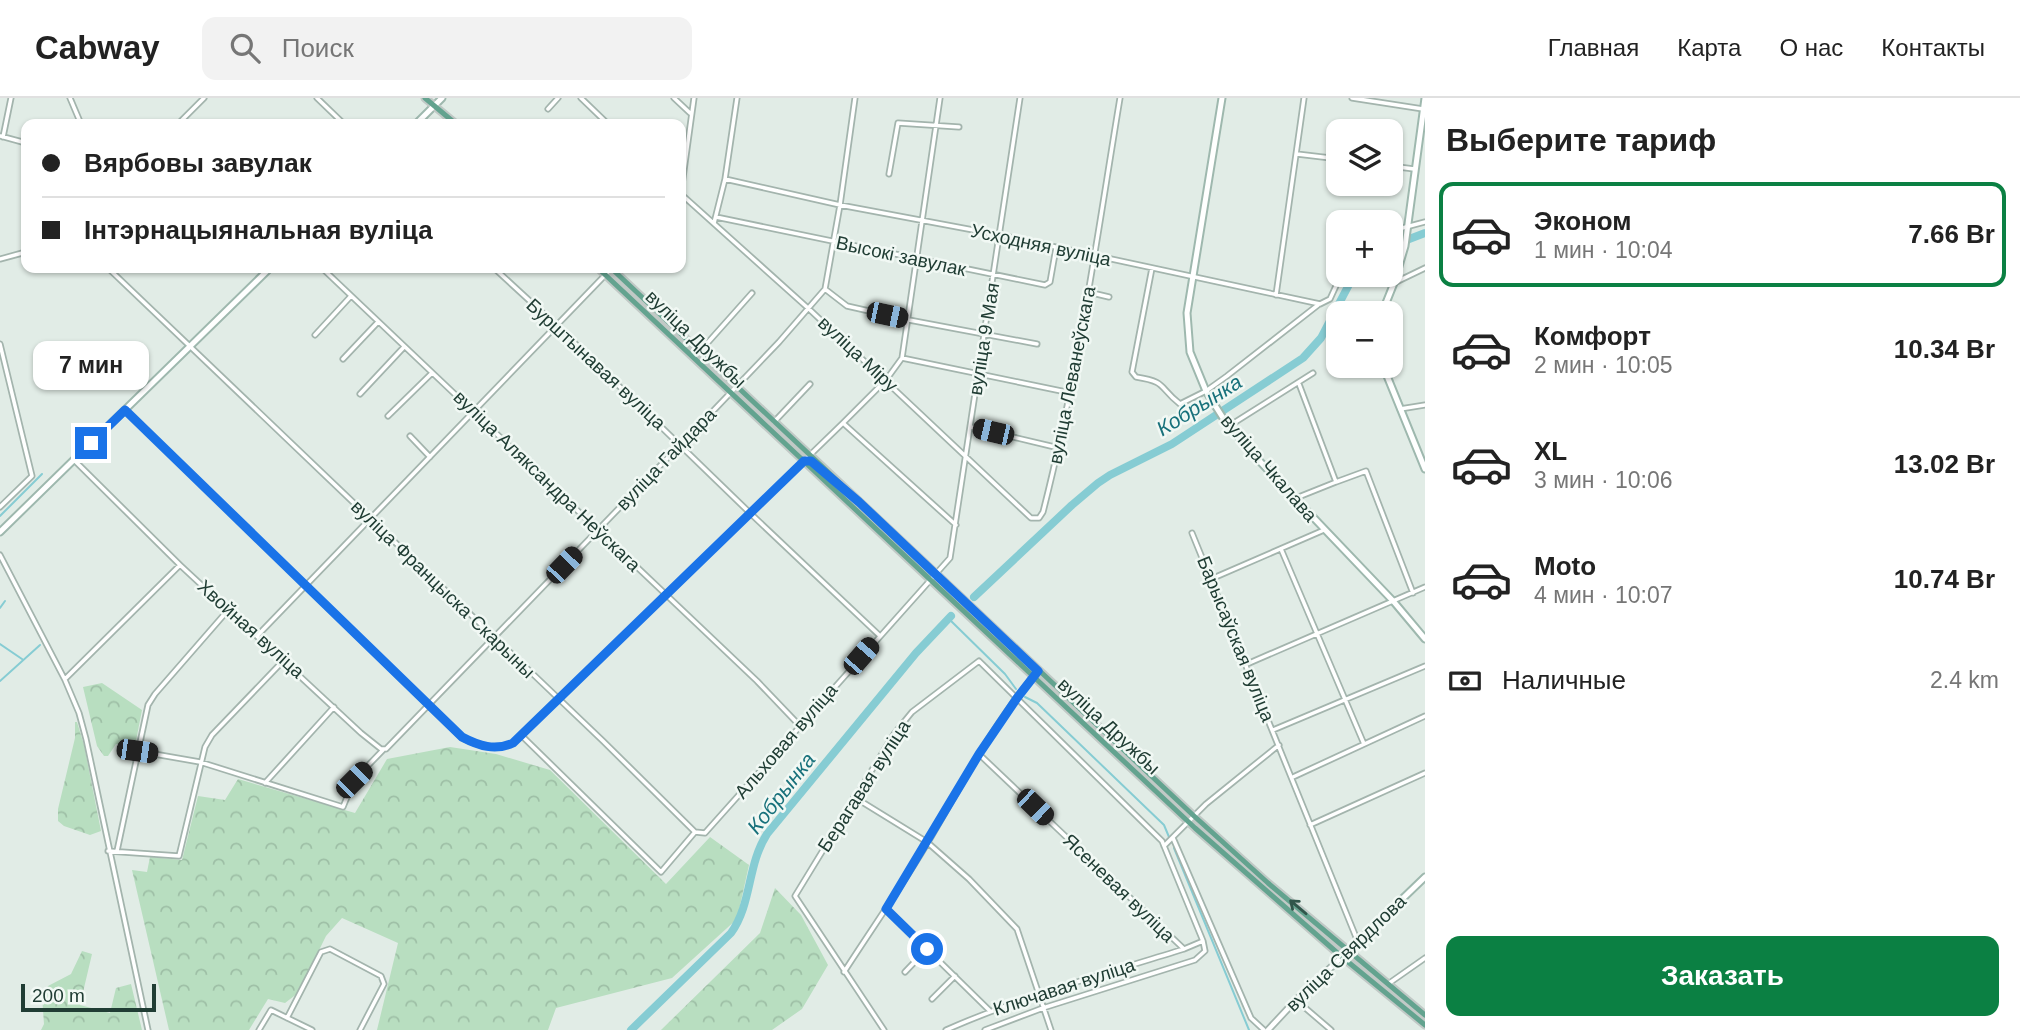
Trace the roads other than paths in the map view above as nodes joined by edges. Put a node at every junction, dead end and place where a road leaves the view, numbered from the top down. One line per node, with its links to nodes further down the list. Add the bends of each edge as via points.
1 (11, 98): 33 (street)
2 (70, 98): 24 (street)
3 (204, 98): 25 (street)
4 (317, 98): 26 (street)
5 (425, 98): 20 (main road)
6 (442, 98): 20 (main road)
7 (558, 98): 21 (street)
8 (581, 98): 30 (street)
9 (674, 98): 23 (street)
10 (694, 98): 23 (street)
11 (737, 98): 41 (street)
12 (855, 98): 43 (street, вуліца Гайдара)
13 (940, 98): 31 (street)
14 (1020, 98): 50 (street, вуліца 9 Мая)
15 (1120, 98): 55 (street, вуліца Леванеўскага)
16 (1222, 98): 69 (main road, вуліца Чкалава)
17 (1304, 98): 36 (street)
18 (1352, 98): 22 (street)
19 (1425, 98): 22 (main road)
20 (433, 107): 27 (main road); 28 (main road); 29 (main road)
21 (548, 109)
22 (1424, 109): 39 (main road)
23 (691, 114): 35 (street)
24 (79, 119)
25 (183, 119)
26 (339, 119)
27 (421, 119)
28 (444, 119)
29 (449, 119)
30 (603, 119)
31 (936, 127): 32 (street); 40 (street, via 898,123); 45 (street)
32 (959, 127)
33 (2, 137): 34 (street)
34 (21, 142)
35 (686, 154)
36 (1297, 154): 37 (street); 75 (street)
37 (1326, 157)
38 (1403, 167): 39 (street)
39 (1416, 169): 48 (main road)
40 (889, 174)
41 (725, 179): 43 (street, Усходняя вуліца); 44 (street)
42 (686, 198): 47 (street, вуліца Міру)
43 (840, 205): 45 (street, Усходняя вуліца); 51 (street, вуліца Гайдара)
44 (716, 217): 47 (street); 51 (street, Высокі завулак)
45 (922, 222): 50 (street, Усходняя вуліца); 57 (street)
46 (1425, 222): 48 (street)
47 (714, 223): 80 (street, вуліца Міру)
48 (1409, 226): 49 (street); 53 (main road)
49 (1403, 228)
50 (1000, 235): 52 (street, Усходняя вуліца); 68 (street, вуліца 9 Мая)
51 (834, 241): 57 (street, Высокі завулак); 72 (street, вуліца Гайдара)
52 (1056, 247): 55 (street, Усходняя вуліца); 68 (street, Высокі завулак, via 1048,285)
53 (1403, 253)
54 (21, 254): 56 (street)
55 (1095, 256): 58 (street, Усходняя вуліца); 73 (street, вуліца Леванеўскага)
56 (0, 259)
57 (917, 259): 68 (street, Высокі завулак); 81 (street)
58 (1152, 268): 69 (street, Усходняя вуліца); 102 (street, via 1133,375 1156,380 1180,404)
59 (1425, 268): 70 (street)
60 (113, 273): 88 (street, вуліца Францыска Скарыны)
61 (265, 273): 88 (main road)
62 (327, 273): 76 (street, вуліца Аляксандра Неўскага)
63 (499, 273): 83 (street, Бурштынавая вуліца)
64 (599, 273): 83 (street)
65 (605, 273): 91 (main road, вуліца Дружбы)
66 (610, 273): 78 (main road)
67 (617, 273): 78 (main road, вуліца Дружбы)
68 (994, 276): 84 (street, вуліца 9 Мая)
69 (1193, 277): 75 (street, Усходняя вуліца); 102 (main road, вуліца Чкалава, via 1187,313 1190,352)
70 (1403, 279)
71 (1336, 287): 79 (street, via 1330,299)
72 (825, 289): 80 (street, вуліца Гайдара); 81 (street, via 847,306)
73 (1088, 292): 77 (street); 104 (street, вуліца Леванеўскага)
74 (752, 293): 90 (street)
75 (1276, 295): 79 (street, Усходняя вуліца)
76 (351, 296): 82 (street, вуліца Аляксандра Неўскага); 85 (street)
77 (1109, 297)
78 (649, 303): 101 (main road, вуліца Дружбы)
79 (1320, 304): 102 (street)
80 (809, 309): 98 (street, вуліца Міру); 101 (street, вуліца Гайдара)
81 (909, 320): 84 (street); 92 (street)
82 (378, 322): 89 (street, вуліца Аляксандра Неўскага); 93 (street)
83 (556, 325): 109 (street); 117 (street, Бурштынавая вуліца)
84 (985, 334): 87 (street); 96 (street, вуліца 9 Мая)
85 (315, 335)
86 (0, 344): 128 (street, via 32,476)
87 (1037, 344)
88 (190, 346): 107 (main road); 130 (street, вуліца Францыска Скарыны)
89 (404, 347): 94 (street, вуліца Аляксандра Неўскага); 105 (street)
90 (703, 348)
91 (694, 357): 101 (main road, via 729,386); 103 (main road, вуліца Дружбы)
92 (902, 358): 96 (street); 98 (street)
93 (343, 359)
94 (432, 373): 109 (street, вуліца Аляксандра Неўскага); 110 (street)
95 (1313, 373): 100 (street)
96 (979, 374): 104 (street); 115 (street, вуліца 9 Мая)
97 (1388, 378): 108 (main road)
98 (886, 380): 112 (street); 121 (street, вуліца Міру)
99 (810, 384): 111 (street)
100 (1299, 384): 113 (street); 125 (street)
101 (736, 386): 103 (street, вуліца Гайдара); 111 (main road, вуліца Дружбы)
102 (1206, 391): 113 (main road, вуліца Чкалава)
103 (729, 392): 111 (main road, via 737,391); 114 (main road, вуліца Дружбы); 117 (street, вуліца Гайдара)
104 (1071, 393): 118 (street, вуліца Леванеўскага)
105 (360, 394)
106 (1425, 405): 108 (street)
107 (125, 410): 122 (main road); 144 (street)
108 (1400, 410): 124 (main road)
109 (474, 411): 120 (street); 133 (street, вуліца Аляксандра Неўскага)
110 (388, 416)
111 (772, 420): 119 (main road, вуліца Дружбы)
112 (844, 423): 119 (street); 132 (street)
113 (1229, 426): 127 (main road, вуліца Чкалава)
114 (768, 427): 119 (main road, via 803,455); 123 (main road, вуліца Дружбы)
115 (971, 427): 118 (street); 121 (street, вуліца 9 Мая)
116 (410, 436): 120 (street)
117 (681, 444): 129 (street, Бурштынавая вуліца); 133 (street, вуліца Гайдара)
118 (1059, 448): 131 (street, вуліца Леванеўскага, via 1041,515)
119 (810, 455): 123 (street); 126 (main road, вуліца Дружбы)
120 (430, 457): 130 (street)
121 (966, 458): 131 (street, вуліца Міру); 132 (street, вуліца 9 Мая)
122 (74, 460): 135 (main road); 140 (street, Хвойная вуліца)
123 (804, 461): 126 (main road, via 811,461); 129 (street); 137 (main road, вуліца Дружбы)
124 (1425, 469)
125 (1336, 482): 127 (street); 146 (street, via 1366,471)
126 (847, 491): 141 (main road, вуліца Дружбы)
127 (1294, 499): 134 (main road, вуліца Чкалава)
128 (0, 507)
129 (750, 513): 147 (street); 153 (street, Бурштынавая вуліца)
130 (369, 518): 144 (street); 154 (street, вуліца Францыска Скарыны)
131 (1031, 518)
132 (956, 526): 141 (street, вуліца 9 Мая, via 950,558)
133 (599, 529): 147 (street, вуліца Аляксандра Неўскага); 154 (street, вуліца Гайдара)
134 (1324, 530): 138 (street); 148 (main road, вуліца Чкалава)
135 (0, 532)
136 (1192, 533): 142 (street, Барысаўская вуліца)
137 (892, 544): 141 (main road, via 928,574); 143 (main road, вуліца Дружбы)
138 (1281, 549): 142 (street); 151 (street)
139 (0, 555): 161 (street)
140 (180, 565): 150 (street, Хвойная вуліца); 161 (street)
141 (935, 574): 143 (street); 149 (main road, вуліца Дружбы)
142 (1211, 579): 157 (street, Барысаўская вуліца)
143 (929, 580): 149 (main road, via 938,580); 153 (street, Альховая вуліца); 160 (main road, вуліца Дружбы)
144 (305, 585): 152 (street); 166 (street)
145 (1425, 587): 146 (street)
146 (1413, 593): 148 (street)
147 (665, 594): 162 (street); 169 (street, вуліца Аляксандра Неўскага)
148 (1394, 602): 151 (street); 155 (main road, вуліца Чкалава)
149 (968, 605): 159 (main road, вуліца Дружбы)
150 (229, 610): 152 (street, Хвойная вуліца); 175 (street, via 155,694)
151 (1318, 634): 157 (street); 164 (street)
152 (257, 635): 156 (street, Хвойная вуліца)
153 (879, 635): 169 (street, Альховая вуліца)
154 (494, 638): 162 (street, вуліца Францыска Скарыны); 166 (street, вуліца Гайдара)
155 (1425, 639)
156 (284, 660): 167 (street, Хвойная вуліца); 177 (street, via 212,736)
157 (1247, 664): 170 (street, Барысаўская вуліца)
158 (1425, 666): 164 (street)
159 (1038, 671): 160 (street); 165 (main road, вуліца Дружбы)
160 (1033, 677): 163 (street); 165 (main road, via 1042,677); 181 (main road, вуліца Дружбы)
161 (65, 680): 191 (street, via 86,739)
162 (558, 698): 171 (street); 186 (street, вуліца Францыска Скарыны)
163 (1017, 698): 176 (street); 182 (street, Берагавая вуліца, via 979,661 912,712); 189 (street)
164 (1345, 699): 170 (street); 172 (street)
165 (1072, 703): 183 (main road, вуліца Дружбы)
166 (429, 705): 171 (street, via 475,744 501,748); 174 (street)
167 (334, 707): 174 (street, Хвойная вуліца); 180 (street)
168 (1425, 716): 172 (street)
169 (800, 726): 186 (street, Альховая вуліца, via 705,833)
170 (1273, 730): 173 (street, Барысаўская вуліца)
171 (521, 735): 186 (street, via 661,872)
172 (1364, 744): 179 (street)
173 (1279, 745): 179 (street, Барысаўская вуліца); 183 (street, Барысаўская вуліца)
174 (383, 750): 180 (street, via 354,780 343,807)
175 (137, 751): 177 (street); 192 (street)
176 (979, 754): 188 (street); 199 (street, Ясеневая вуліца)
177 (200, 762): 180 (street); 192 (street, via 179,856)
178 (1425, 773): 185 (street)
179 (1293, 777): 185 (street, Барысаўская вуліца)
180 (265, 783)
181 (1153, 788): 183 (main road); 184 (main road, вуліца Дружбы)
182 (854, 797): 188 (street); 203 (street, Берагавая вуліца, via 795,896)
183 (1194, 816): 184 (street, Барысаўская вуліца); 190 (main road, вуліца Дружбы)
184 (1189, 822): 187 (street, Барысаўская вуліца); 190 (main road, via 1196,822); 195 (main road, вуліца Дружбы)
185 (1311, 825): 197 (street, Барысаўская вуліца)
186 (695, 832)
187 (1173, 838): 189 (street, Барысаўская вуліца); 223 (street, via 1251,1018)
188 (928, 842): 194 (street); 207 (street, via 1017,929)
189 (1164, 846): 196 (street)
190 (1231, 850): 200 (main road, вуліца Дружбы, one-way to 190)
191 (108, 851): 192 (street); 215 (street)
192 (117, 851)
193 (1425, 877): 197 (main road, вуліца Свярдлова)
194 (886, 909): 198 (street); 203 (street)
195 (1307, 925): 200 (main road, via 1342,950); 201 (main road, вуліца Дружбы)
196 (1203, 941): 199 (street, Ясеневая вуліца); 210 (street, Ключавая вуліца, via 1205,951 1195,960)
197 (1358, 942): 200 (main road, вуліца Свярдлова)
198 (927, 949): 204 (street); 205 (street)
199 (1184, 949): 207 (street, Ключавая вуліца)
200 (1349, 950): 201 (main road, вуліца Свярдлова); 206 (main road, вуліца Дружбы)
201 (1342, 957): 206 (main road, via 1350,956); 209 (street, вуліца Свярдлова); 214 (main road, вуліца Дружбы)
202 (1425, 958): 206 (street)
203 (844, 972): 219 (street)
204 (905, 972)
205 (955, 976): 208 (street); 211 (street)
206 (1388, 984): 212 (main road, вуліца Дружбы)
207 (1039, 994): 210 (street); 211 (street, Ключавая вуліца)
208 (932, 999)
209 (1296, 1000): 223 (street, вуліца Свярдлова); 224 (street)
210 (1043, 1008): 221 (street, Ключавая вуліца); 222 (street)
211 (990, 1011): 220 (street, Ключавая вуліца)
212 (1425, 1015)
213 (287, 1018): 216 (street, via 271,1010); 217 (street); 218 (street, via 321,953 330,949 381,976 384,984)
214 (1425, 1025)
215 (148, 1030)
216 (259, 1030)
217 (312, 1030)
218 (360, 1030)
219 (884, 1030)
220 (946, 1030)
221 (985, 1030)
222 (1051, 1030)
223 (1266, 1030)
224 (1331, 1030)

